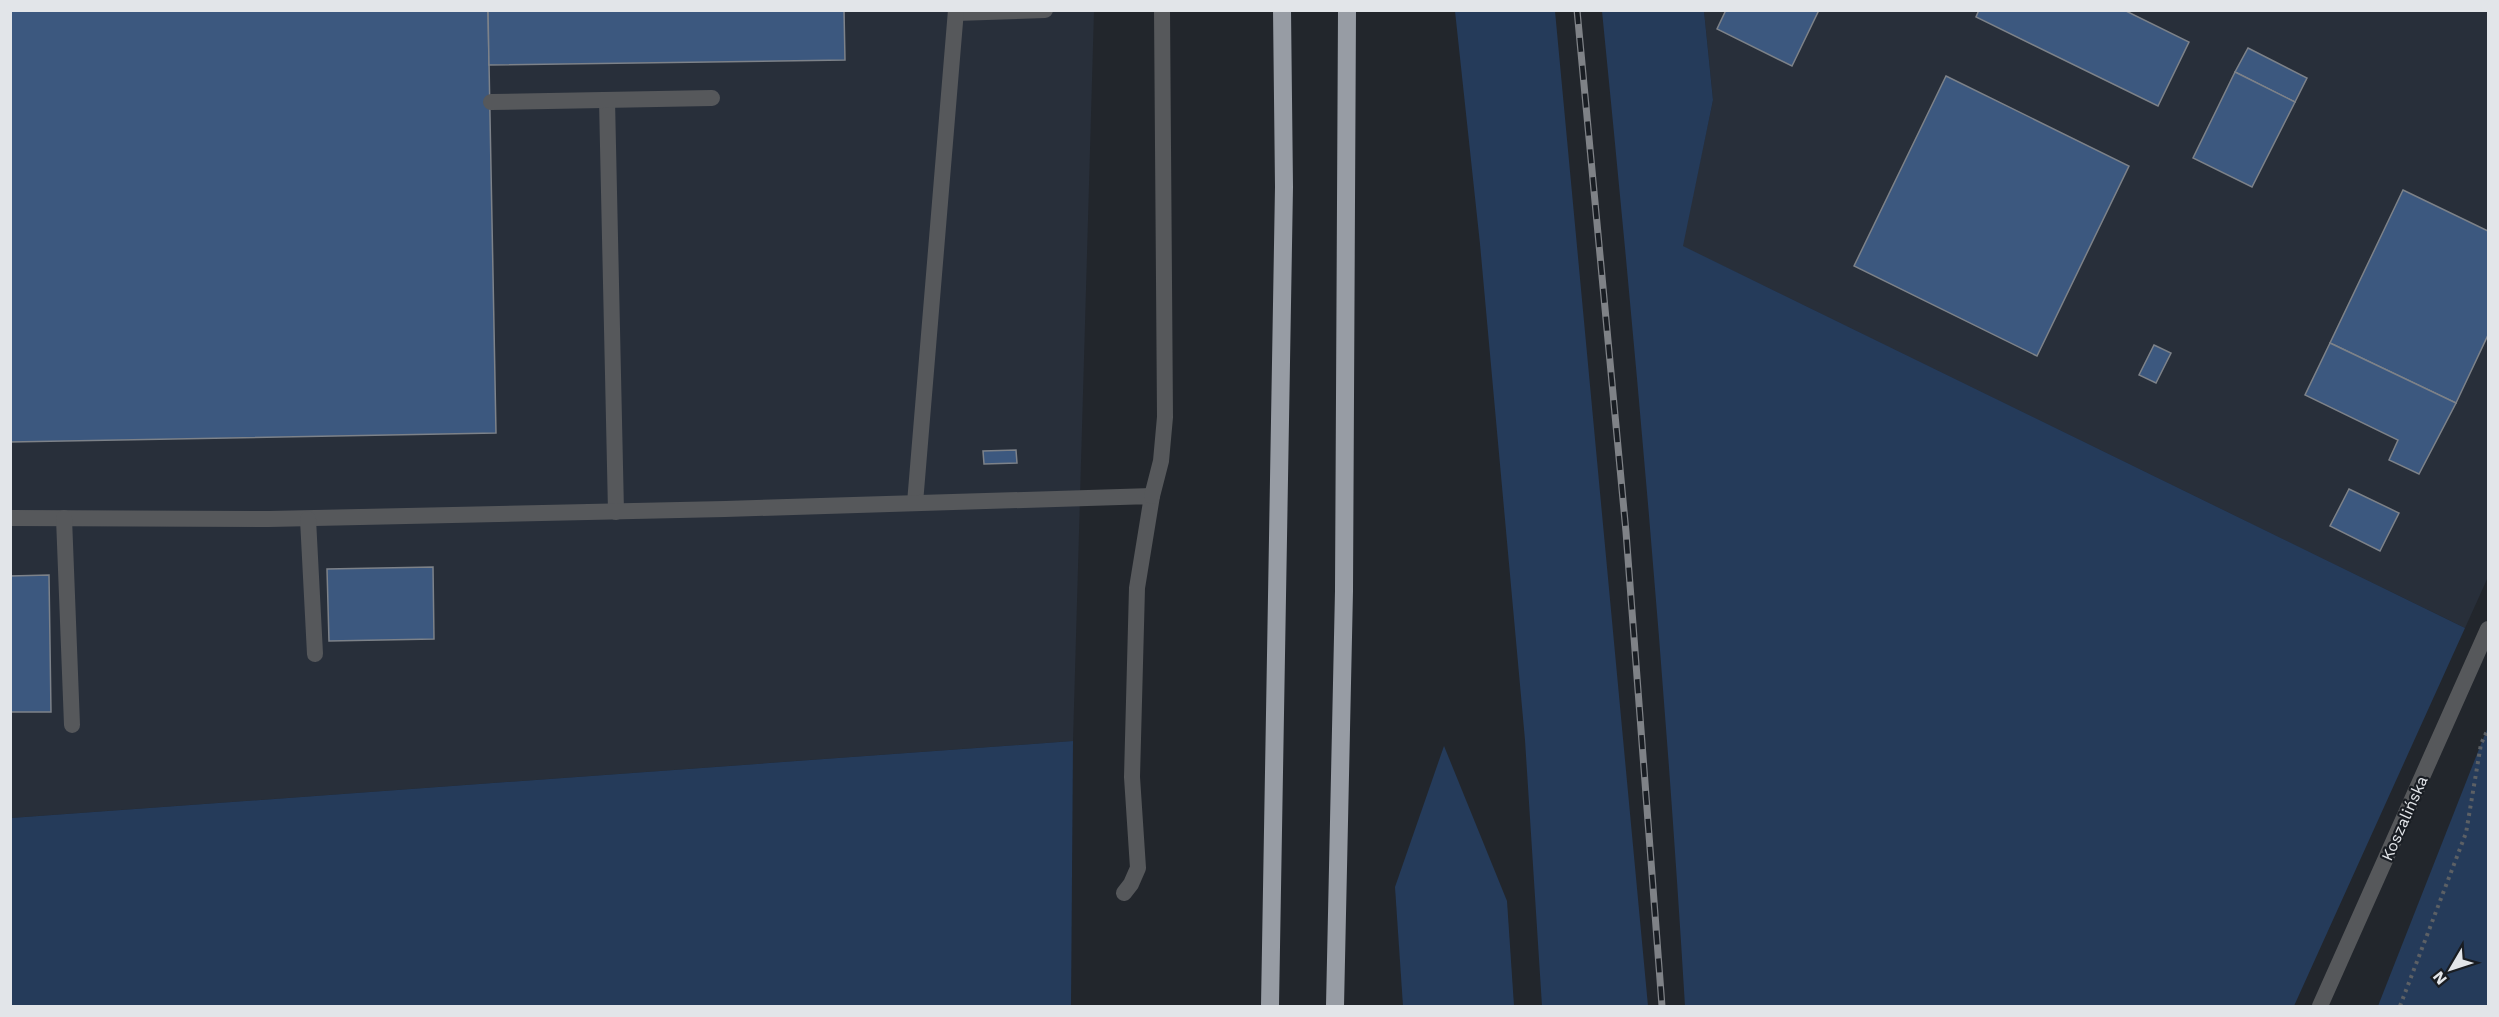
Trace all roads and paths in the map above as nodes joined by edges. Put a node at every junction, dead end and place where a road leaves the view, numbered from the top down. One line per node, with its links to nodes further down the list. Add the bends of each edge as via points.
1 (1044, 10): 5 (street)
2 (1162, 10): 9 (street, via 1165,417 1161,461)
3 (1282, 10): 22 (highway, via 1284,187)
4 (1347, 10): 23 (highway, via 1344,591)
5 (956, 12): 10 (street)
6 (712, 98): 7 (street)
7 (607, 100): 8 (street); 11 (street)
8 (491, 102)
9 (1152, 496): 10 (street); 21 (street, via 1137,588 1132,777 1138,868)
10 (915, 503): 11 (street)
11 (616, 512): 14 (street)
12 (10, 518): 13 (street)
13 (64, 518): 14 (street); 17 (street)
14 (308, 519): 16 (street)
15 (2488, 629): 24 (street, Koszalińska)
16 (315, 654)
17 (72, 725)
18 (2488, 729): 19 (path)
19 (2481, 744): 20 (path); 25 (path, via 2466,833)
20 (2488, 748)
21 (1124, 893)
22 (1270, 1006)
23 (1335, 1006)
24 (2320, 1006)
25 (2400, 1006)

